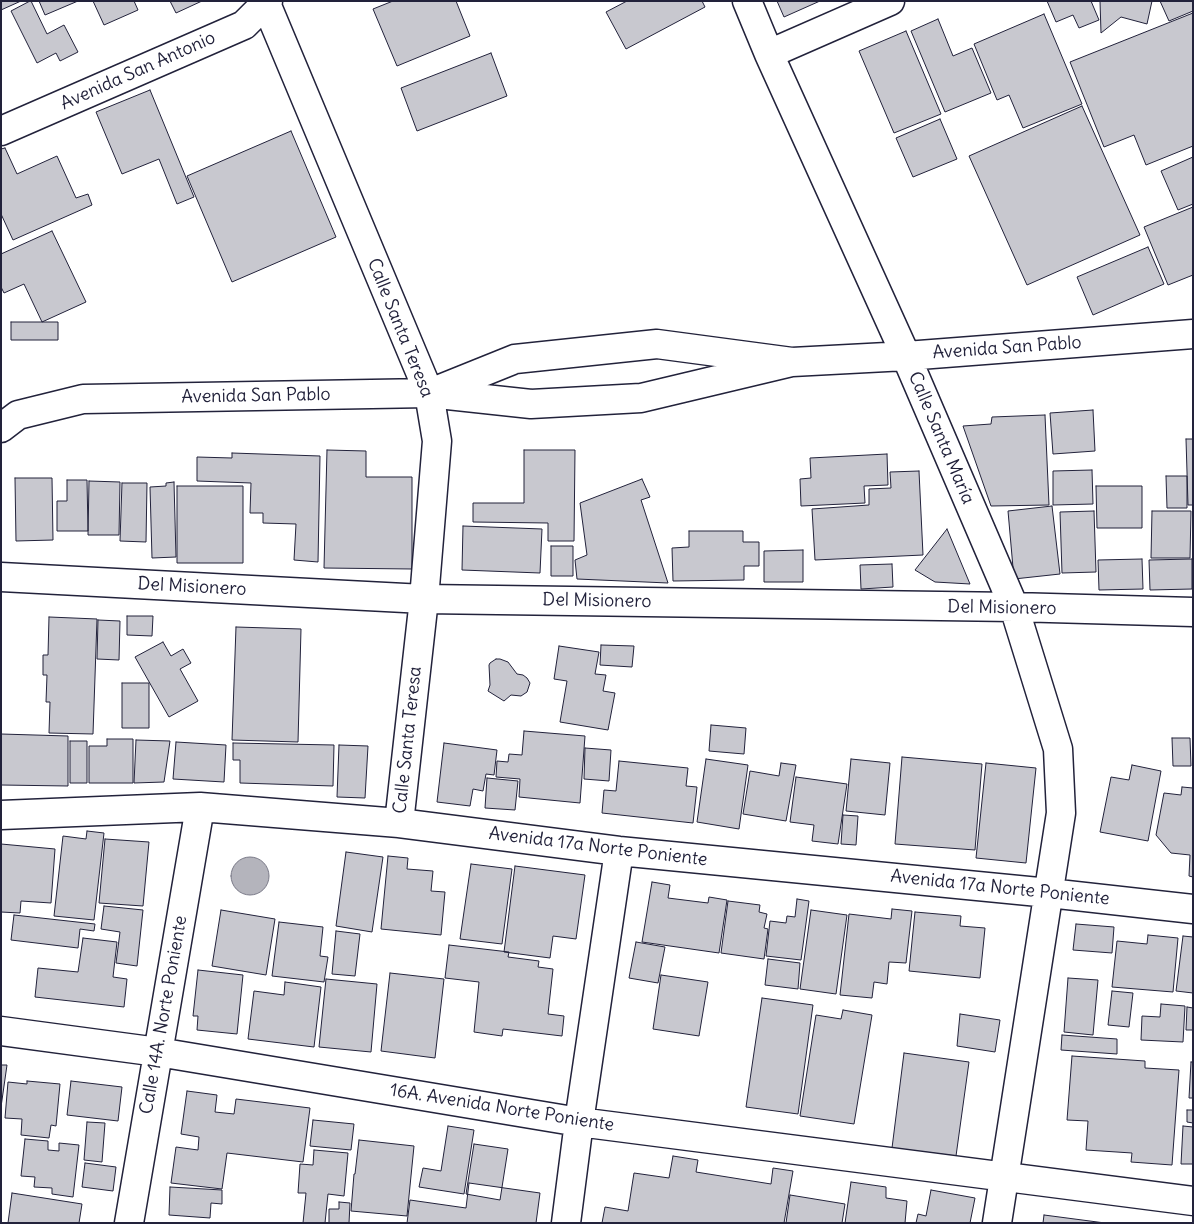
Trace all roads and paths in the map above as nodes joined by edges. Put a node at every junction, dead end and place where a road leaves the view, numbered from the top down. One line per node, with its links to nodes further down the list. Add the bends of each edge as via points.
1 (747, 1): 4 (street, Calle Santa María)
2 (890, 1): 4 (street)
3 (266, 2): 5 (street, Avenida San Antonio, via 244,25); 9 (street, Calle Santa Teresa)
4 (769, 54): 7 (street, Calle Santa María)
5 (1, 131)
6 (1193, 334): 7 (street, Avenida San Pablo)
7 (906, 356): 8 (street, Avenida San Pablo); 13 (street, Calle Santa María)
8 (792, 362): 9 (street, Avenida San Pablo, via 641,398 530,404); 9 (street, Avenida San Pablo, via 658,344 516,359)
9 (429, 393): 10 (street, Avenida San Pablo, via 83,399 18,415); 12 (street, Calle Santa Teresa, via 437,441)
10 (1, 428)
11 (1, 578): 12 (street, Del Misionero)
12 (424, 599): 13 (street, Del Misionero); 17 (street, Calle Santa Teresa)
13 (1014, 608): 14 (street, Del Misionero); 19 (street, Calle Santa María, via 1058,749 1061,813)
14 (1193, 612)
15 (200, 807): 16 (street, Avenida 17a Norte Poniente); 17 (street, Avenida 17a Norte Poniente); 22 (street, Calle 14A. Norte Poniente)
16 (1, 815)
17 (399, 823): 18 (street, Avenida 17a Norte Poniente)
18 (618, 851): 19 (street, Avenida 17a Norte Poniente); 23 (street)
19 (1049, 893): 20 (street, Avenida 17a Norte Poniente); 24 (street, Calle Santa María)
20 (1193, 909)
21 (1, 1031): 22 (street, 16A. Avenida Norte Poniente)
22 (158, 1052): 23 (street, 16A. Avenida Norte Poniente); 26 (street, Calle 14A. Norte Poniente)
23 (579, 1122): 24 (street, 16A. Avenida Norte Poniente); 27 (street)
24 (1004, 1177): 25 (street, 16A. Avenida Norte Poniente); 28 (street, Calle Santa María)
25 (1193, 1201)
26 (129, 1223)
27 (566, 1223)
28 (997, 1223)

